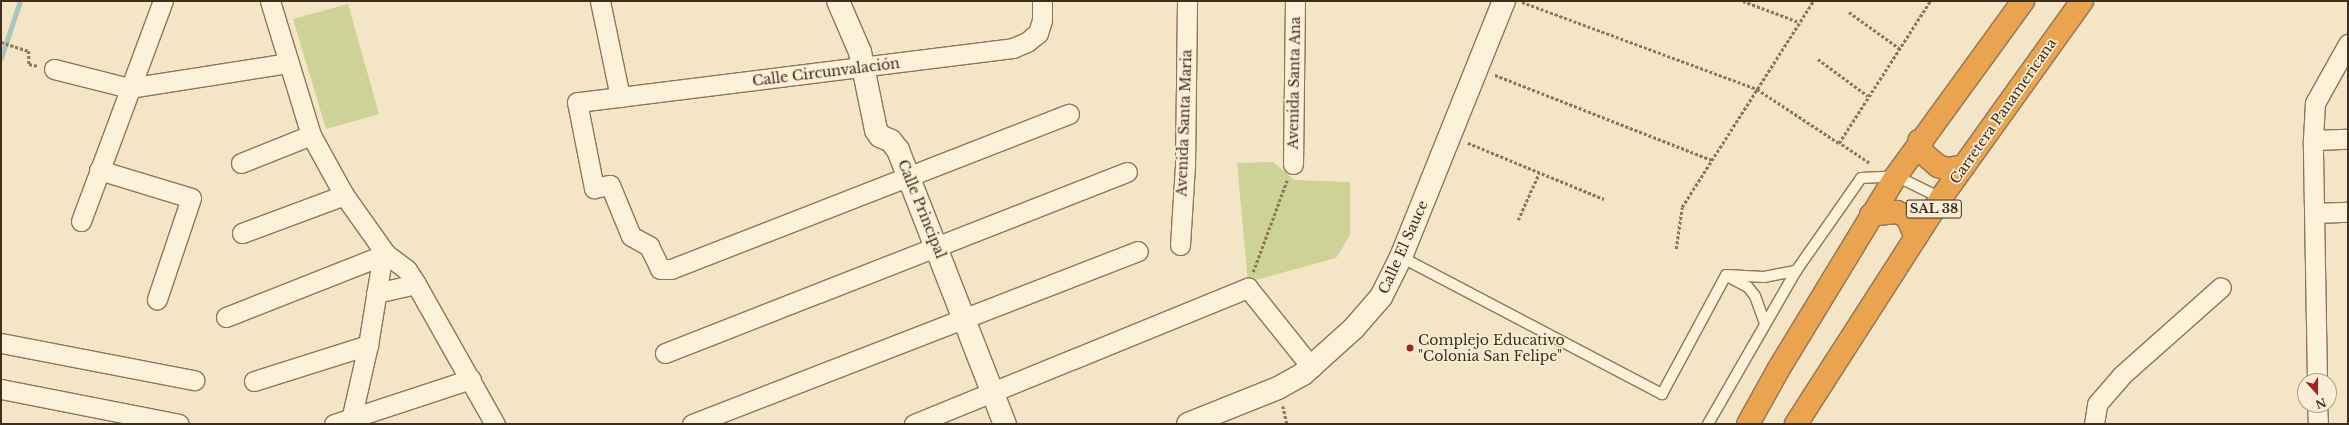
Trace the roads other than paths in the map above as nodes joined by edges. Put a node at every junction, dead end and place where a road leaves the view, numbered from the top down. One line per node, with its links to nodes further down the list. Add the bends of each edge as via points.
1 (163, 1): 15 (street)
2 (270, 1): 12 (street)
3 (600, 1): 16 (street)
4 (838, 1): 13 (street, Calle Principal, via 860,52)
5 (1042, 1): 13 (street, Calle Circunvalación, via 1042,20 1038,33 1027,42 1013,48)
6 (1187, 1): 37 (street, Avenida Santa Maria, via 1185,166)
7 (1295, 1): 23 (street, Avenida Santa Ana)
8 (1504, 1): 41 (street, Calle El Sauce)
9 (2023, 1): 21 (highway, SAL 38)
10 (2082, 1): 24 (highway, Carretera Panamericana / SAL 38)
11 (2347, 47): 20 (street, via 2315,103)
12 (289, 63): 15 (street); 18 (street)
13 (864, 68): 16 (street, Calle Circunvalación); 27 (street, Calle Principal, via 870,112 876,130 885,140 896,145)
14 (54, 69): 15 (street)
15 (129, 88): 25 (street)
16 (620, 97): 27 (street, Calle Circunvalación, via 577,102 594,188 610,185 631,236 649,246 660,269 671,269)
17 (1069, 114): 27 (street)
18 (311, 135): 22 (street); 29 (street)
19 (2348, 139): 20 (street)
20 (2313, 140): 32 (street)
21 (1919, 141): 24 (highway, via 1923,153 1938,166 1947,169); 28 (highway, SAL 38)
22 (241, 163)
23 (1293, 164)
24 (1964, 166): 30 (highway, Carretera Panamericana / SAL 38)
25 (99, 170): 34 (street); 47 (street, via 191,198)
26 (1127, 172): 38 (street)
27 (908, 176): 38 (street, Calle Principal)
28 (1896, 176): 30 (lane); 33 (highway, SAL 38); 42 (lane, via 1861,178)
29 (344, 195): 35 (street); 40 (street)
30 (1941, 198): 36 (highway, Carretera Panamericana / SAL 38)
31 (2348, 212): 32 (street)
32 (2314, 213): 55 (street)
33 (1872, 215): 36 (highway, via 1897,212 1907,217); 70 (highway, SAL 38)
34 (81, 221)
35 (242, 233)
36 (1916, 237): 71 (highway, Carretera Panamericana / SAL 38)
37 (1180, 244)
38 (937, 247): 49 (street, Calle Principal); 53 (street)
39 (1138, 251): 49 (street)
40 (386, 254): 44 (street, via 407,270); 46 (street, via 380,265); 48 (street)
41 (1401, 257): 43 (lane, via 1662,394); 54 (street, Calle El Sauce, via 1381,297 1354,328)
42 (1796, 271): 43 (lane, via 1764,277); 50 (lane)
43 (1726, 275): 50 (lane, via 1748,287 1755,296)
44 (416, 284): 46 (street); 57 (street)
45 (2221, 287): 72 (street, via 2122,375 2097,404)
46 (376, 293): 52 (street)
47 (157, 300)
48 (226, 317)
49 (965, 318): 60 (street, Calle Principal); 65 (street)
50 (1765, 323): 69 (lane)
51 (1, 343): 56 (street)
52 (368, 345): 58 (street); 62 (street)
53 (665, 353)
54 (1312, 368): 60 (street, via 1248,288); 68 (street, Calle El Sauce, via 1278,388)
55 (2317, 373)
56 (194, 380)
57 (471, 380): 62 (street); 64 (street)
58 (254, 381)
59 (1, 388): 63 (street)
60 (993, 394): 66 (street); 67 (street, Calle Principal)
61 (2318, 413): 73 (street)
62 (345, 422)
63 (179, 424)
64 (495, 424)
65 (692, 424)
66 (914, 424)
67 (1005, 424)
68 (1188, 424)
69 (1708, 424)
70 (1748, 424)
71 (1796, 424)
72 (2094, 424)
73 (2318, 424)

